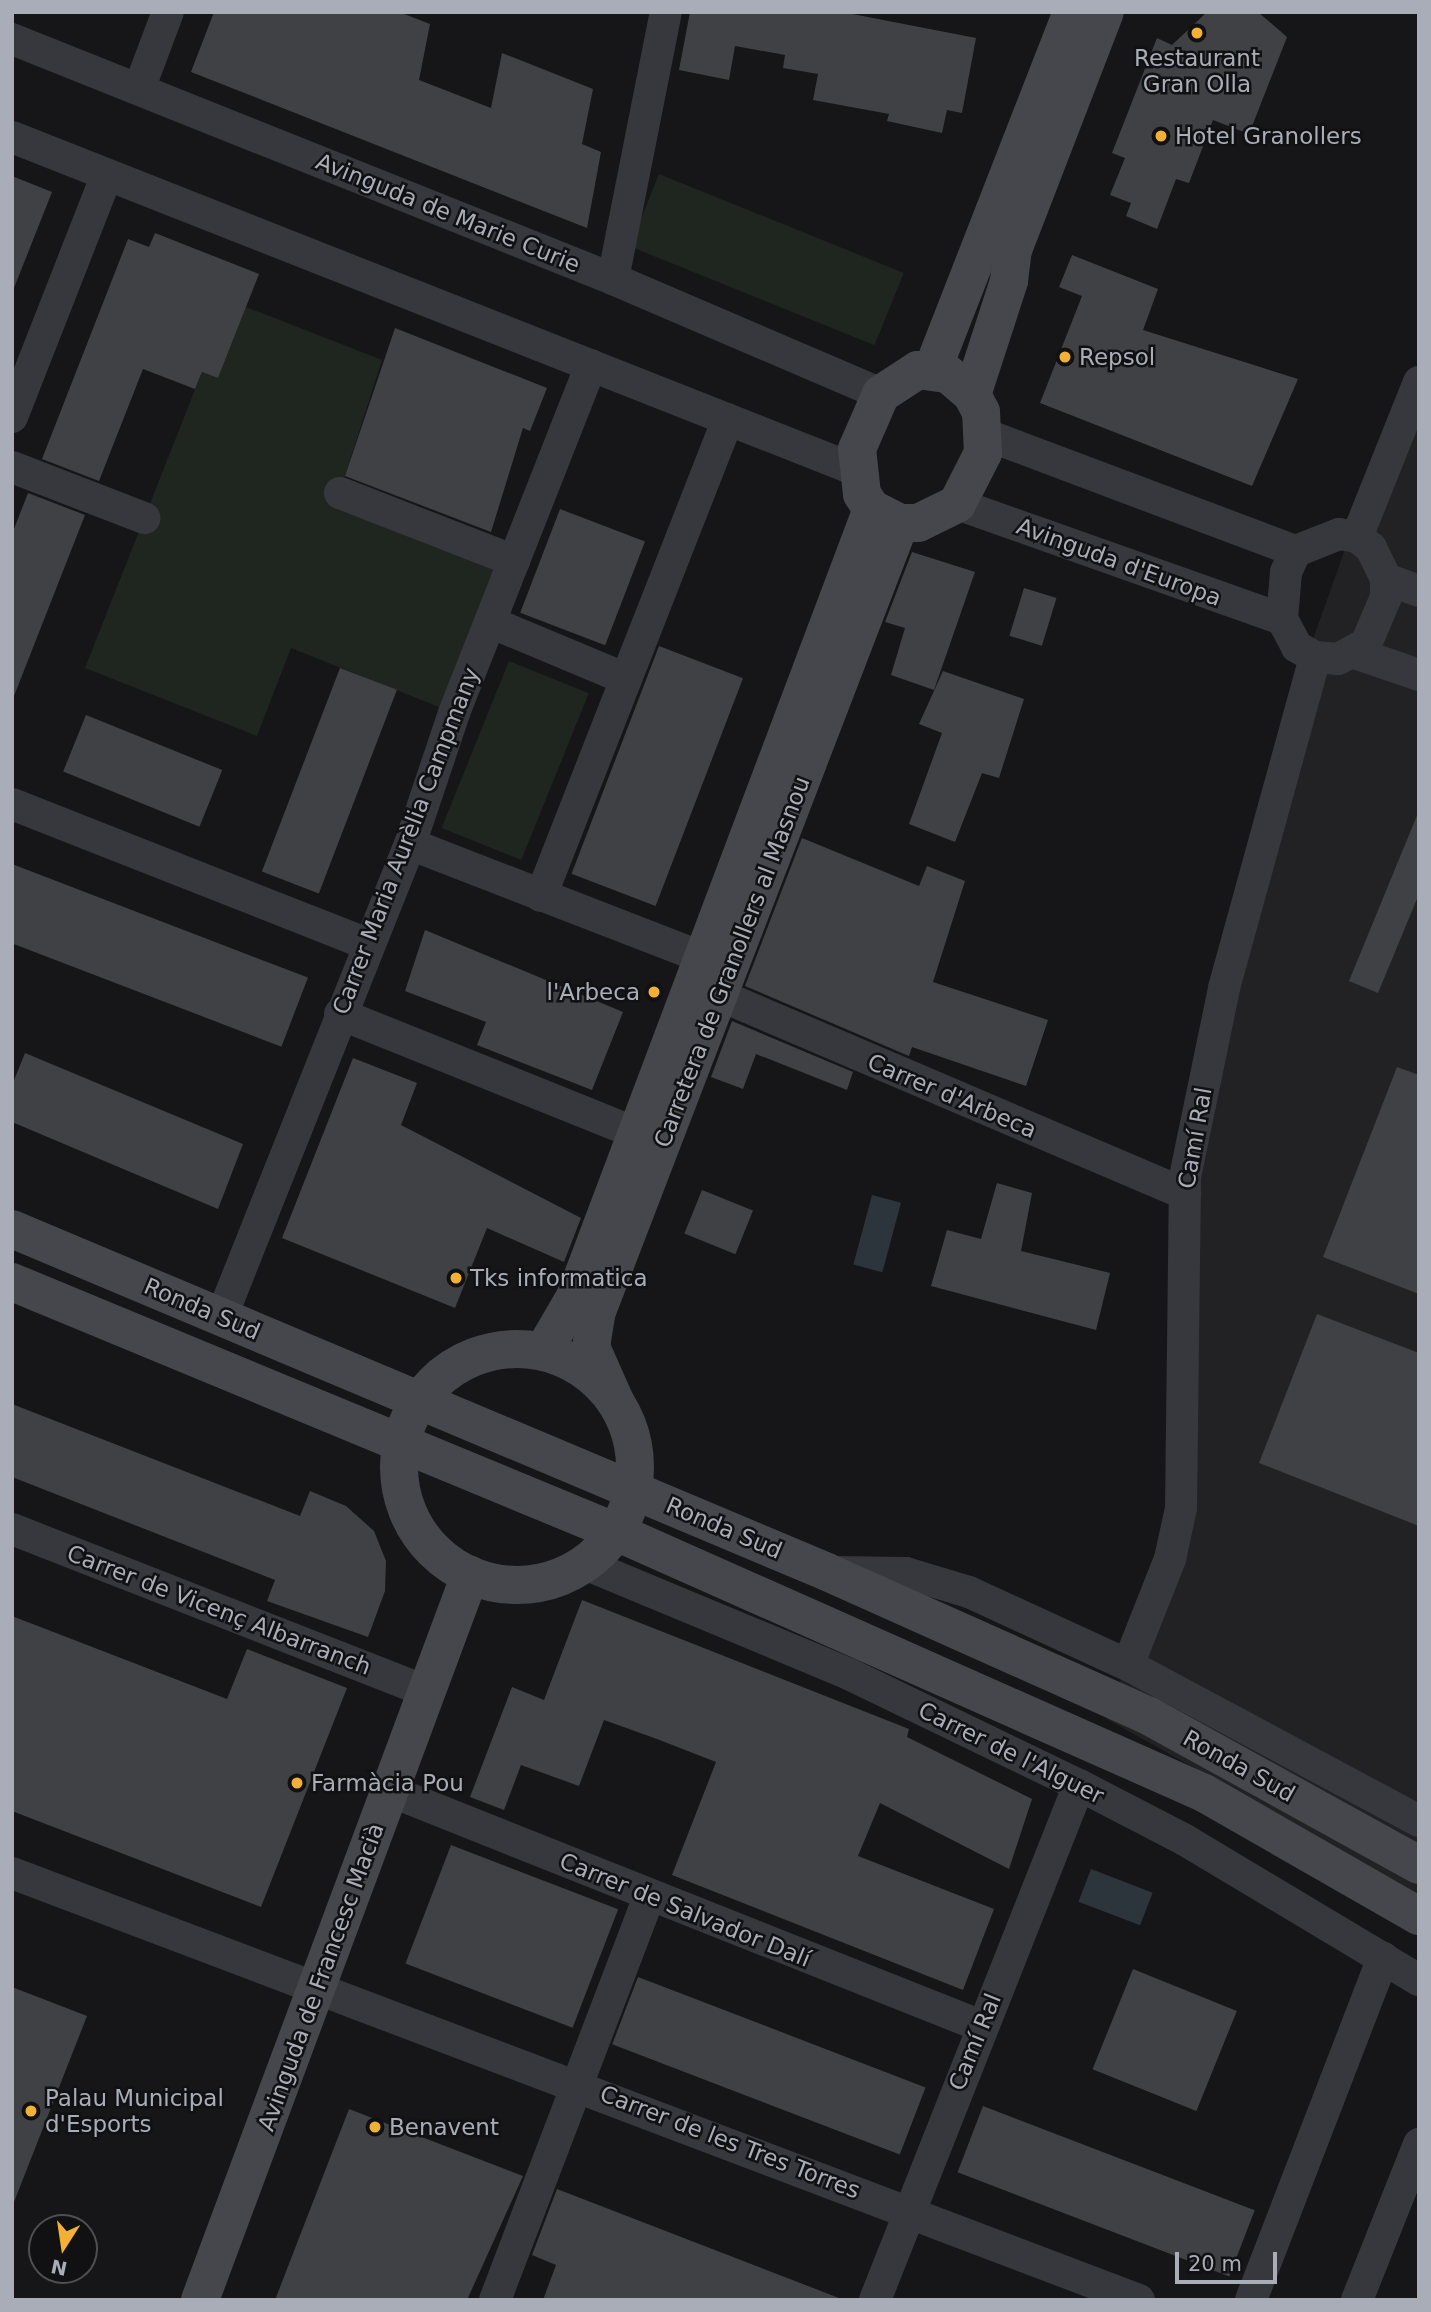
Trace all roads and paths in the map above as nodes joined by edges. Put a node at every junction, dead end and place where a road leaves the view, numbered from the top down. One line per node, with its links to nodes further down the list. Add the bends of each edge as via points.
1 (168, 12): 6 (street)
2 (666, 12): 9 (street)
3 (1072, 12): 11 (main road)
4 (1105, 12): 14 (main road, via 1013,250 1009,281)
5 (12, 39): 6 (street, Avinguda de Marie Curie)
6 (139, 89): 9 (street, Avinguda de Marie Curie)
7 (12, 137): 8 (street)
8 (107, 175): 10 (street); 15 (street)
9 (613, 279): 13 (street, Avinguda de Marie Curie)
10 (591, 365): 16 (street); 26 (street, Carrer Maria Aurèlia Campmany)
11 (932, 371): 13 (main road, via 908,373); 14 (main road, via 948,374)
12 (1419, 382): 24 (street)
13 (881, 394): 19 (main road, via 862,428)
14 (972, 395): 17 (main road)
15 (12, 417)
16 (728, 419): 19 (street); 34 (street)
17 (984, 433): 21 (main road, via 977,472); 25 (street)
18 (12, 467): 23 (street)
19 (856, 470): 22 (main road)
20 (340, 494): 26 (street)
21 (957, 504): 22 (main road, via 929,519); 29 (street, Avinguda d'Europa)
22 (886, 516): 39 (main road, Carretera de Granollers al Masnou); 40 (main road, Carretera de Granollers al Masnou)
23 (144, 519)
24 (1357, 537): 25 (street, via 1322,537); 27 (street, via 1371,548)
25 (1296, 551): 29 (street, via 1286,572)
26 (514, 561): 30 (street, Carrer Maria Aurèlia Campmany)
27 (1386, 579): 28 (street); 31 (street, via 1381,616 1366,644)
28 (1419, 591)
29 (1282, 620): 32 (street, via 1297,647)
30 (490, 622): 34 (street); 36 (street, Carrer Maria Aurèlia Campmany)
31 (1355, 653): 32 (street, via 1338,659); 33 (street)
32 (1315, 657): 43 (street, Camí Ral, via 1224,988)
33 (1419, 675)
34 (626, 679): 37 (street)
35 (12, 804): 38 (street)
36 (410, 844): 37 (street); 38 (street, Carrer Maria Aurèlia Campmany)
37 (541, 896): 39 (street)
38 (367, 944): 41 (street, Carrer Maria Aurèlia Campmany)
39 (702, 957): 42 (main road, Carretera de Granollers al Masnou)
40 (719, 995): 43 (street, Carrer d'Arbeca); 49 (main road, Carretera de Granollers al Masnou, via 596,1314 592,1347)
41 (340, 1014): 42 (street); 46 (street, Carrer Maria Aurèlia Campmany)
42 (636, 1133): 47 (main road, Carretera de Granollers al Masnou, via 575,1297)
43 (1185, 1194): 57 (street, Camí Ral, via 1181,1508 1170,1559)
44 (12, 1229): 46 (main road, Ronda Sud)
45 (12, 1282): 50 (main road, Ronda Sud)
46 (221, 1318): 48 (main road, Ronda Sud)
47 (544, 1350): 48 (main road, via 477,1355 447,1371); 49 (main road, via 574,1363)
48 (420, 1398): 50 (main road); 51 (main road, Ronda Sud)
49 (615, 1401): 51 (main road, Carretera de Granollers al Masnou, via 634,1449)
50 (400, 1443): 53 (main road, Ronda Sud); 56 (main road, via 403,1501 416,1529 431,1549)
51 (634, 1491): 53 (main road); 55 (main road, Ronda Sud)
52 (12, 1529): 58 (street, Carrer de Vicenç Albarranch)
53 (616, 1532): 54 (main road); 65 (main road, Ronda Sud, via 1204,1793)
54 (585, 1564): 56 (main road, via 538,1583 506,1584); 59 (street, Carrer de l'Alguer, via 849,1674)
55 (827, 1572): 57 (street, via 906,1573 969,1592); 62 (main road, Ronda Sud, via 1149,1716)
56 (470, 1576): 58 (main road, Avinguda de Francesc Macià)
57 (1128, 1665): 61 (street)
58 (426, 1691): 60 (main road, Avinguda de Francesc Macià)
59 (1079, 1785): 66 (street, Carrer de l'Alguer, via 1185,1840); 69 (street, Camí Ral)
60 (390, 1791): 64 (street, Carrer de Salvador Dalí); 68 (main road, Avinguda de Francesc Macià)
61 (1419, 1821)
62 (1419, 1865)
63 (12, 1873): 68 (street, Carrer de les Tres Torres)
64 (649, 1897): 69 (street, Carrer de Salvador Dalí); 70 (street)
65 (1419, 1916)
66 (1383, 1958): 67 (street, Carrer de l'Alguer); 77 (street)
67 (1419, 1980)
68 (318, 1989): 70 (street, Carrer de les Tres Torres); 73 (main road, Avinguda de Francesc Macià)
69 (981, 2026): 72 (street, Camí Ral)
70 (577, 2084): 72 (street, Carrer de les Tres Torres); 74 (street)
71 (1419, 2144): 78 (street)
72 (910, 2210): 75 (street, Camí Ral); 76 (street, Carrer de les Tres Torres)
73 (200, 2300)
74 (495, 2300)
75 (875, 2300)
76 (1139, 2300)
77 (1251, 2300)
78 (1357, 2300)

